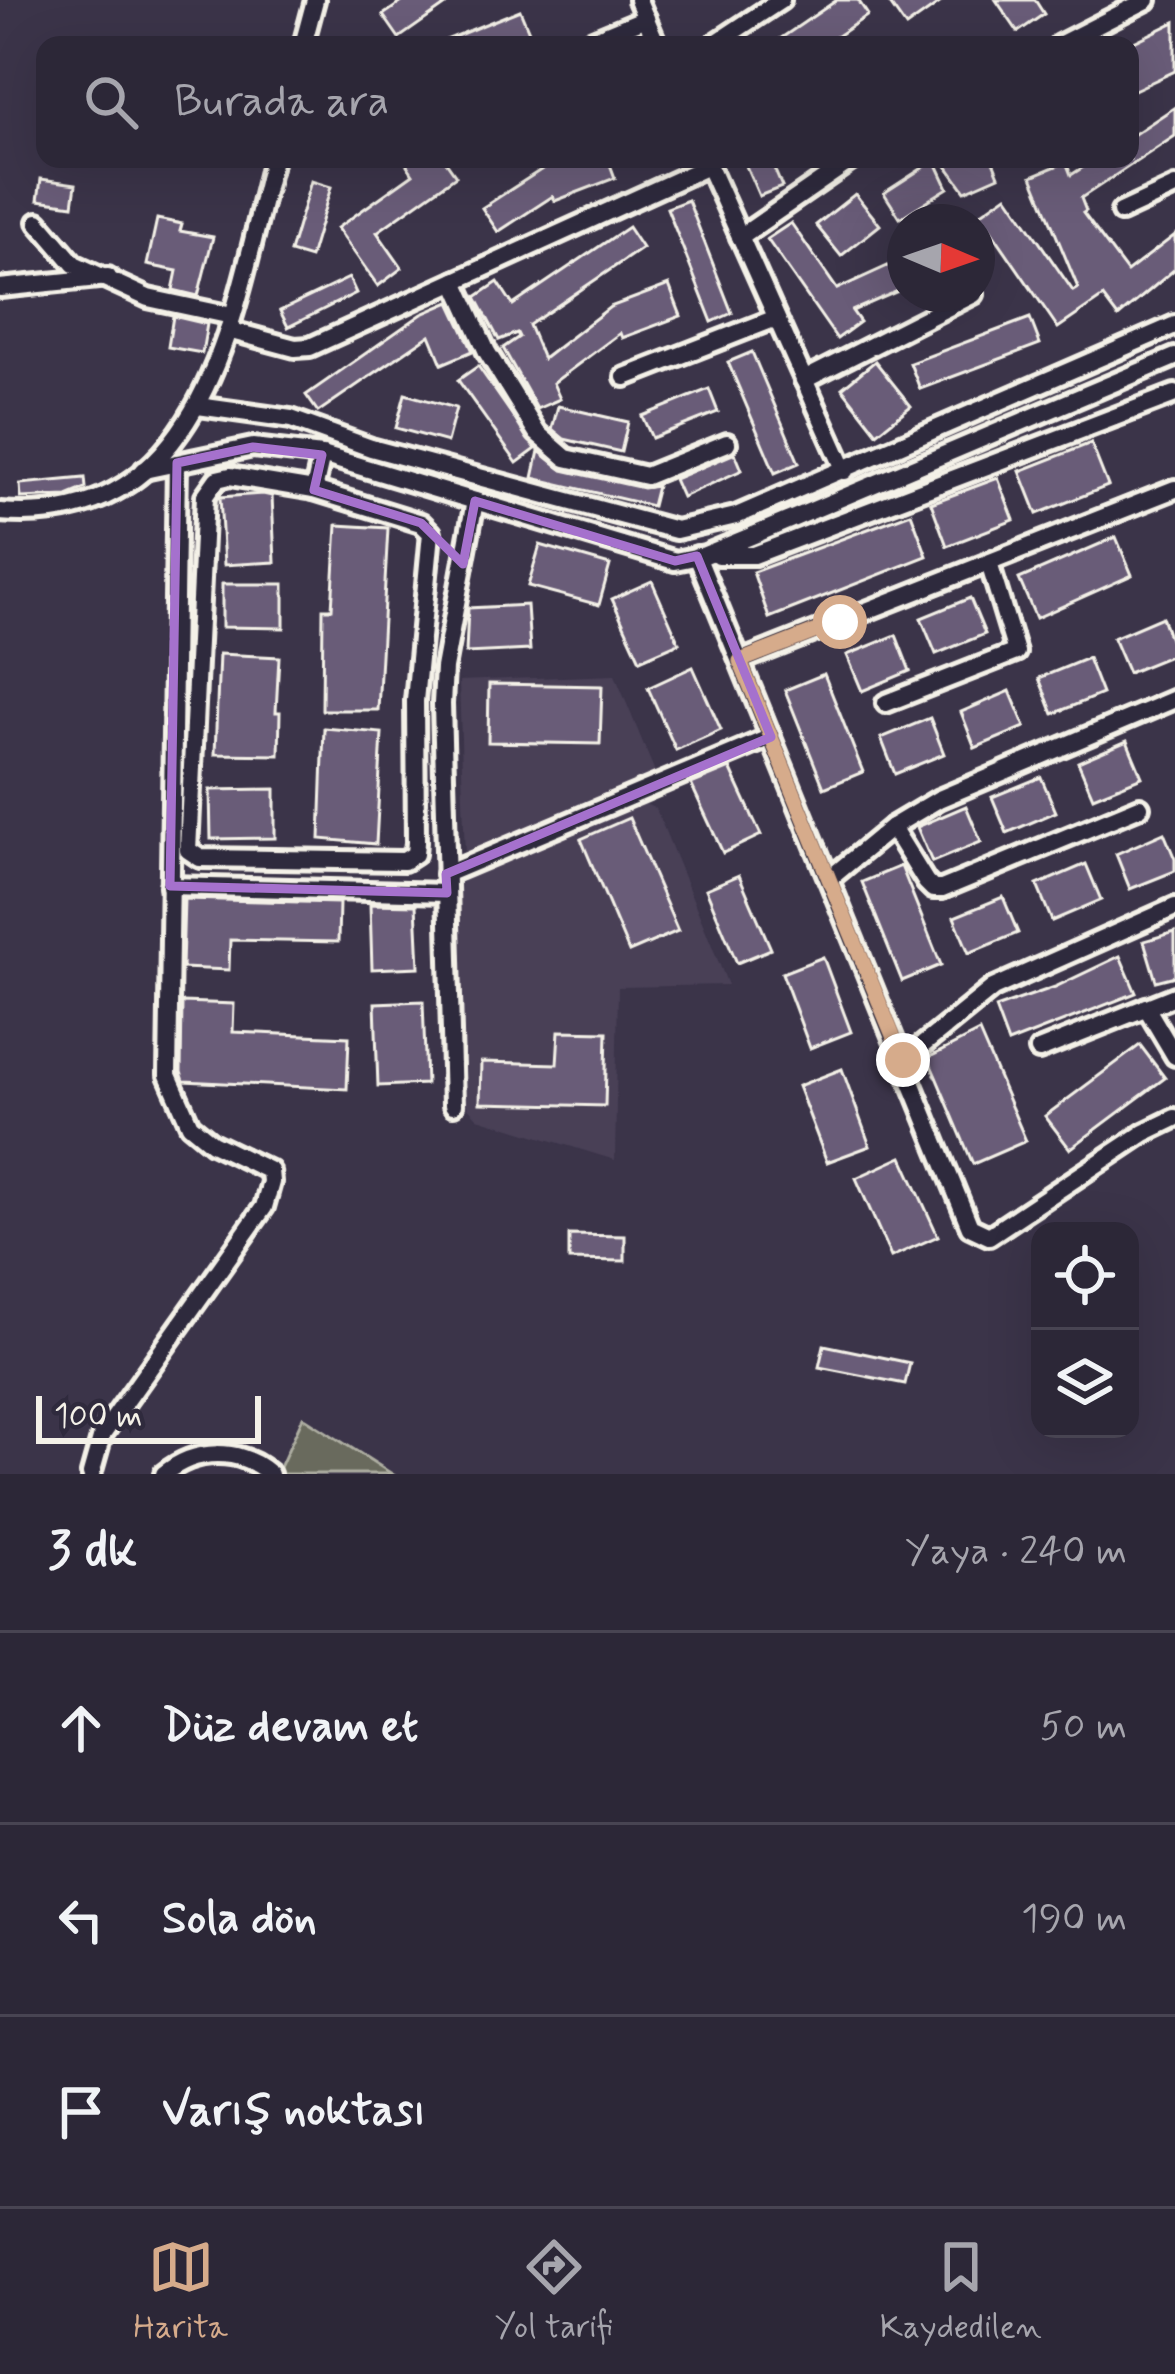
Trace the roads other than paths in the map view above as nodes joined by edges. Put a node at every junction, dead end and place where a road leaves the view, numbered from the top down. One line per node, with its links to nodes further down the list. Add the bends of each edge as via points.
1 (315, 0): 6 (street)
2 (638, 0): 5 (street)
3 (782, 0): 9 (street)
4 (1147, 0): 10 (street)
5 (646, 18): 7 (street); 8 (street)
6 (305, 36)
7 (603, 36)
8 (653, 36)
9 (727, 36)
10 (1077, 36)
11 (272, 168): 24 (street)
12 (694, 168): 20 (street)
13 (710, 168): 18 (street)
14 (841, 168): 18 (street)
15 (1175, 188): 16 (street)
16 (1121, 212)
17 (38, 222): 19 (street, via 74,264)
18 (740, 237): 23 (street)
19 (109, 276): 21 (street); 24 (street, via 148,298)
20 (455, 280): 24 (street, via 310,346 295,348); 31 (street, via 537,433 566,458 646,476)
21 (0, 287)
22 (938, 312): 28 (street)
23 (776, 317): 27 (street); 28 (street)
24 (230, 323): 30 (street)
25 (1175, 325): 35 (street)
26 (1175, 357): 40 (street)
27 (625, 377)
28 (804, 380): 35 (street)
29 (1175, 394): 40 (street, via 754,555)
30 (198, 406): 34 (street, via 165,456); 35 (street, via 291,418 370,448 676,530 736,516)
31 (727, 443)
32 (322, 455): 33 (street, via 253,447); 37 (street); 38 (street)
33 (177, 463): 34 (street); 52 (street)
34 (144, 470): 39 (street, via 67,511)
35 (845, 471)
36 (1175, 489): 41 (street)
37 (314, 490): 44 (street, via 431,533); 44 (street, via 230,476 217,479 206,496 188,850 200,858 404,861 415,854)
38 (475, 501): 40 (street, via 675,561); 46 (street)
39 (0, 512)
40 (701, 555): 42 (street)
41 (989, 563): 42 (street); 45 (street, via 1016,652)
42 (740, 661): 47 (street)
43 (1175, 699): 49 (street, via 939,799)
44 (415, 701): 46 (street)
45 (886, 703)
46 (442, 704): 51 (street)
47 (771, 737): 50 (street); 51 (street)
48 (1140, 807): 49 (street, via 942,889 926,882)
49 (892, 827): 50 (street)
50 (829, 879): 58 (street)
51 (447, 884): 52 (street); 59 (street)
52 (170, 886): 61 (street, via 168,1075 190,1125 270,1171 271,1182 264,1207 102,1435)
53 (1175, 907): 58 (street, via 993,988)
54 (1175, 996): 55 (street)
55 (1146, 1007): 56 (street); 57 (street)
56 (1039, 1050)
57 (1175, 1056)
58 (903, 1060): 60 (street, via 970,1227 989,1236)
59 (453, 1105)
60 (1175, 1118)
61 (91, 1474)
62 (164, 1474): 63 (street, via 218,1452 254,1460)
63 (270, 1474)

